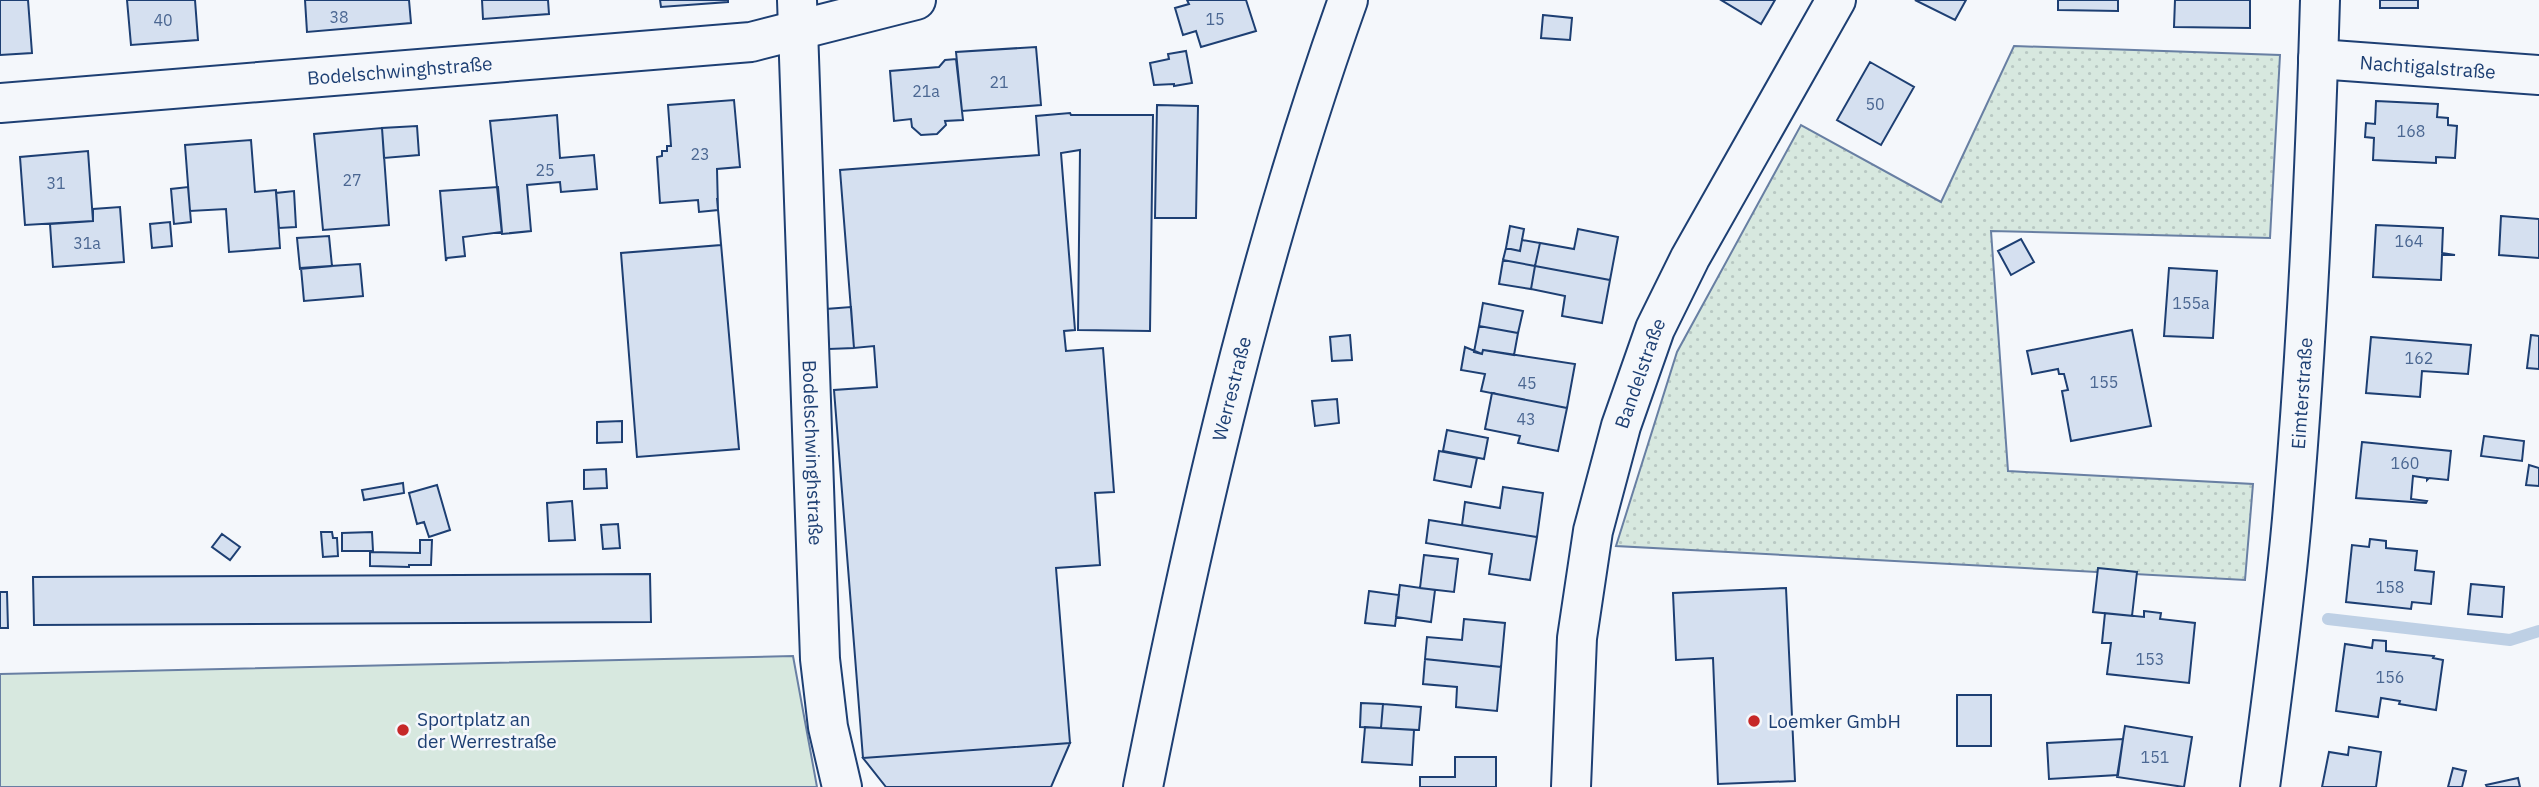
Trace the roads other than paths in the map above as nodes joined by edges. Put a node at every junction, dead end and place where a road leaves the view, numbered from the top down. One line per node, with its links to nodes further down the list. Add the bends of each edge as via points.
1 (916, 0): 5 (street, Bodelschwinghstraße)
2 (1349, 0): 10 (street, Werrestraße, via 1317,87 1263,272 1180,601)
3 (1836, 0): 11 (street, Bandelstraße, via 1690,258 1655,329 1621,426 1592,531 1577,638)
4 (2320, 0): 6 (street, Eimterstraße)
5 (798, 16): 8 (street, Bodelschwinghstraße, via 751,42); 9 (street, Bodelschwinghstraße, via 820,659 828,727)
6 (2318, 59): 7 (street, Nachtigalstraße); 12 (street, Eimterstraße, via 2292,518)
7 (2539, 75)
8 (0, 103)
9 (842, 787)
10 (1143, 787)
11 (1571, 787)
12 (2260, 787)

